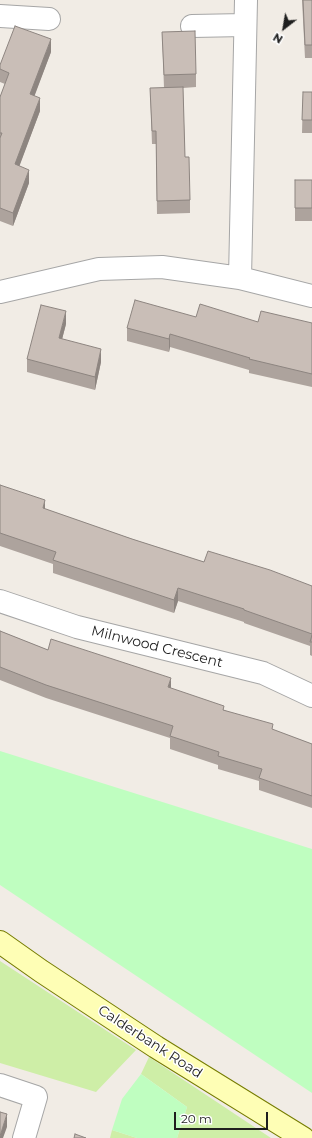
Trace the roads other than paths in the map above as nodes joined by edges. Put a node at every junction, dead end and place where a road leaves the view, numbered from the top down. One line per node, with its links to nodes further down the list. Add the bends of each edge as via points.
1 (246, 0): 4 (street)
2 (0, 16): 3 (street)
3 (49, 20)
4 (245, 25): 5 (street); 6 (street)
5 (192, 26)
6 (240, 278): 7 (street, via 162,267 98,269); 8 (street)
7 (0, 292)
8 (312, 296)
9 (0, 601): 10 (street, Milnwood Crescent, via 76,627 263,673)
10 (312, 696)
11 (0, 942): 14 (street, Calderbank Road, via 156,1047)
12 (0, 1085): 13 (street, via 36,1097)
13 (24, 1138)
14 (303, 1138)

